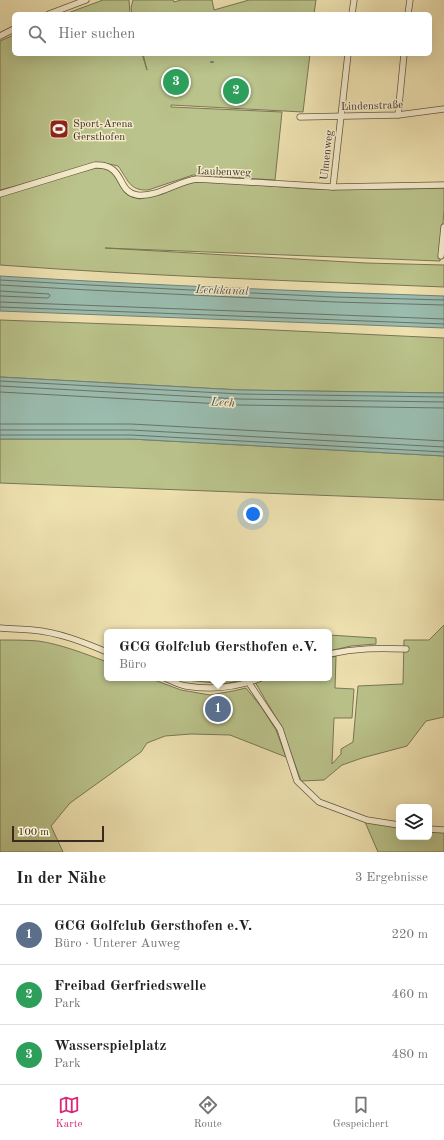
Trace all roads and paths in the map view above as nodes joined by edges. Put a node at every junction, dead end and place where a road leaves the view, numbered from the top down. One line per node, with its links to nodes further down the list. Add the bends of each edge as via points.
1 (86, 0): 4 (street)
2 (354, 0): 5 (street)
3 (410, 0): 6 (street)
4 (54, 12)
5 (352, 12)
6 (408, 12)
7 (12, 30): 8 (street)
8 (0, 36)
9 (348, 56): 14 (street, Ulmenweg)
10 (404, 56): 12 (street)
11 (444, 110): 12 (street, Lindenstraße)
12 (398, 115): 14 (street, Lindenstraße)
13 (300, 117): 14 (street, Lindenstraße)
14 (341, 117): 16 (street, Ulmenweg)
15 (444, 185): 16 (street, Laubenweg)
16 (333, 187): 17 (street, Laubenweg, via 197,179 154,193 138,195 125,188 117,173 104,164)
17 (0, 194)
18 (444, 227): 19 (street)
19 (441, 256)
20 (0, 628): 22 (street, via 60,634)
21 (406, 649): 23 (street, via 379,648)
22 (104, 651)
23 (332, 653)
24 (172, 681): 26 (street, via 185,686 222,687)
25 (254, 681): 26 (street)
26 (249, 683): 27 (street, via 280,729 297,781 320,802 367,820)
27 (396, 825)
28 (432, 829): 29 (street)
29 (444, 830)

